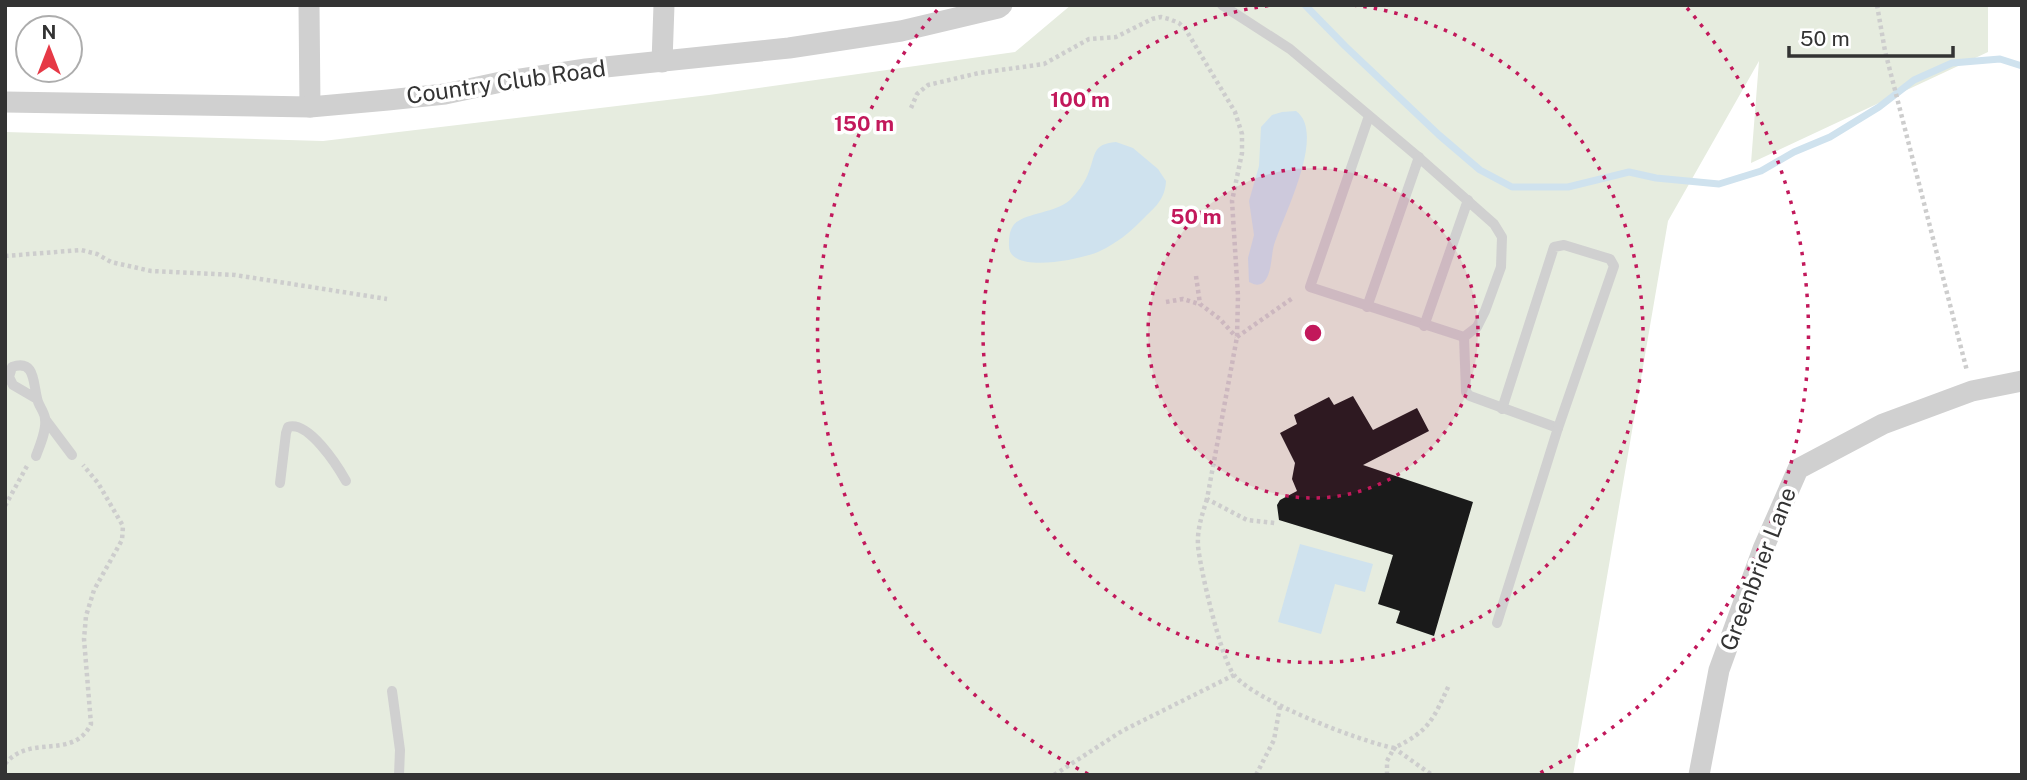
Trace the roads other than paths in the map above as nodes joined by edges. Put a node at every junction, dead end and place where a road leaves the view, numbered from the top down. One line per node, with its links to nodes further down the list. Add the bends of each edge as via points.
1 (309, 5): 7 (street)
2 (664, 5): 5 (street)
3 (1002, 5): 5 (street, Country Club Road, via 901,32)
4 (1222, 5): 8 (lane, via 1290,49)
5 (662, 62): 7 (street, Country Club Road, via 586,69 445,94)
6 (5, 102): 7 (street, Country Club Road)
7 (310, 107)
8 (1369, 116): 9 (lane); 11 (lane, via 1310,287)
9 (1419, 158): 10 (lane); 11 (lane)
10 (1468, 200): 12 (lane); 13 (lane, via 1494,224 1503,250 1485,311 1477,327)
11 (1367, 307): 12 (lane)
12 (1424, 326): 13 (lane)
13 (1464, 337): 16 (lane, via 1466,391)
14 (2022, 381): 26 (street, Greenbrier Lane, via 1972,391 1883,424 1798,469 1719,670)
15 (37, 399): 17 (lane)
16 (1502, 409): 18 (lane); 18 (lane, via 1554,247 1563,245 1609,258 1614,266)
17 (45, 419): 19 (lane); 20 (lane)
18 (1558, 428): 23 (lane)
19 (72, 455)
20 (36, 456)
21 (346, 481): 22 (lane, via 334,460 293,425 286,433)
22 (280, 483)
23 (1497, 623)
24 (392, 691): 25 (lane, via 400,750)
25 (398, 775)
26 (1699, 775)

